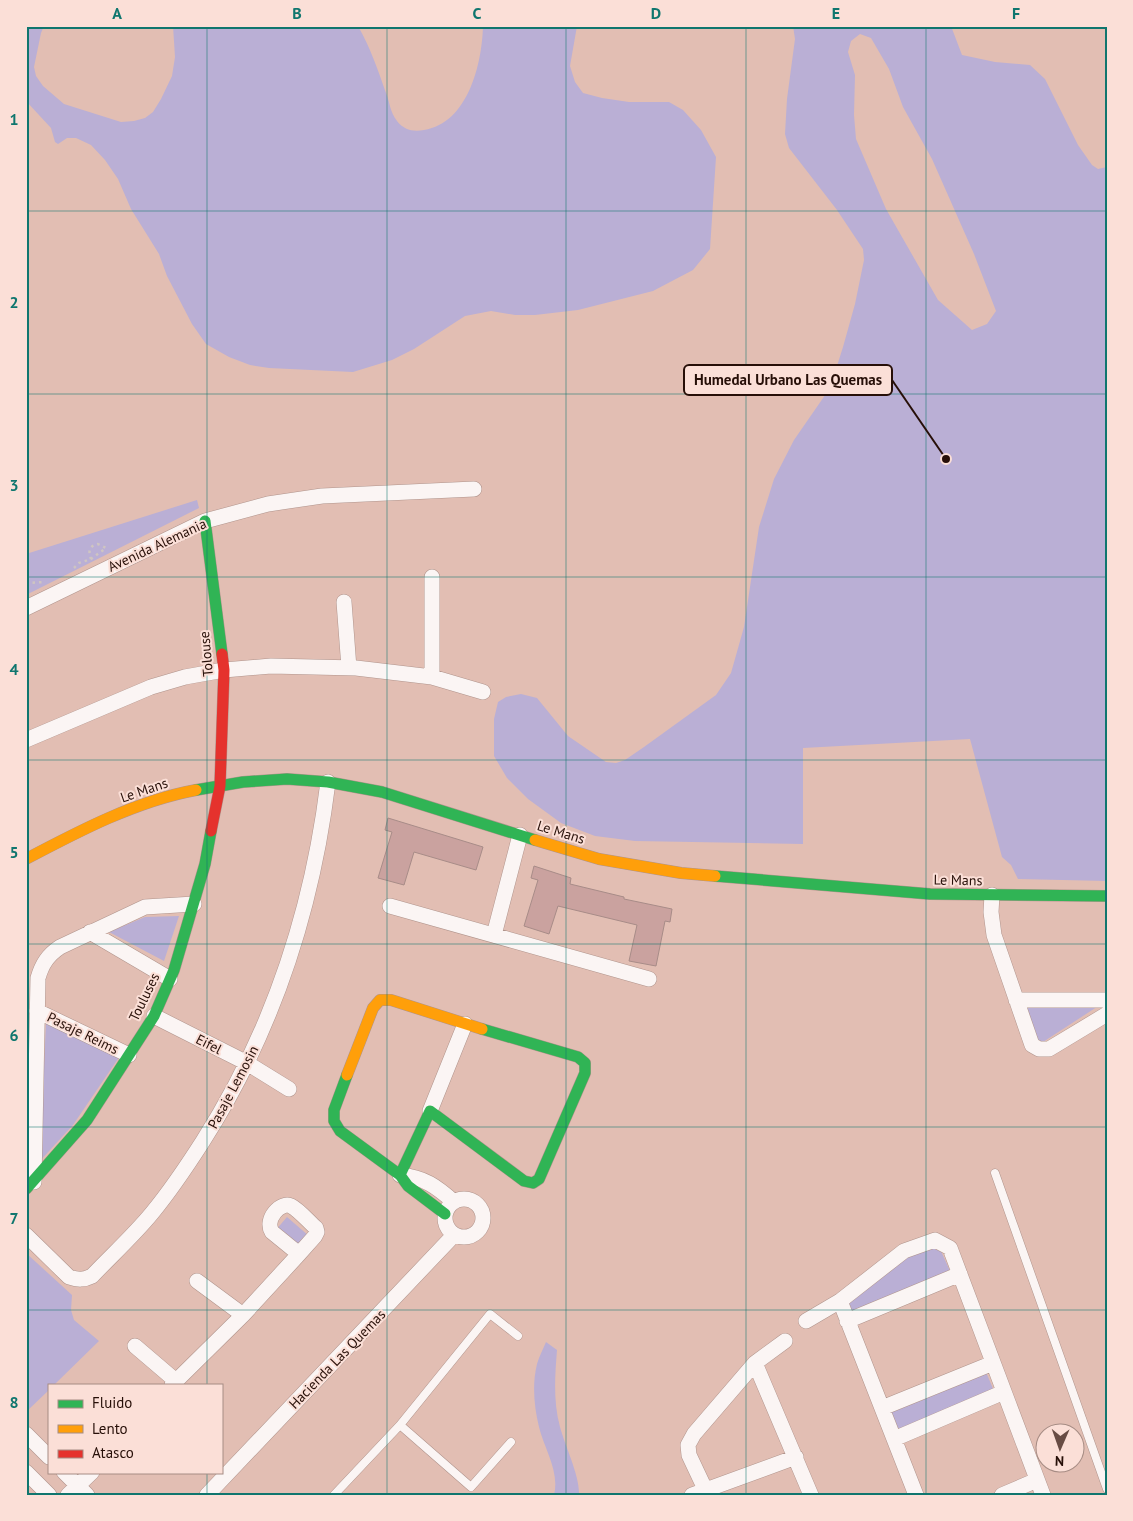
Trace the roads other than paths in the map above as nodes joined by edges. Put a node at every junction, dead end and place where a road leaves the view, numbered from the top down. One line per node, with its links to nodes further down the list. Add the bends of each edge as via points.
1 (474, 489): 2 (street, Avenida Alemania, via 322,496 268,504)
2 (205, 520): 5 (street, Avenida Alemania); 7 (street, Tolouse)
3 (432, 577): 8 (street)
4 (344, 602): 6 (street)
5 (26, 608)
6 (349, 668): 7 (street, via 271,666); 8 (street)
7 (224, 670): 10 (street, via 151,686); 12 (street, Tolouse)
8 (432, 677): 9 (street)
9 (483, 692)
10 (26, 740)
11 (328, 782): 12 (street, Le Mans, via 274,779); 13 (street, Le Mans, via 382,792); 30 (street, Pasaje Lemosin, via 317,858 298,933 275,1001)
12 (220, 786): 14 (street, Le Mans, via 174,794 125,812); 17 (street, Touluses)
13 (520, 835): 15 (street, Le Mans, via 599,859 681,873 930,894); 20 (street)
14 (26, 859)
15 (992, 895): 16 (street, Le Mans); 23 (street, via 994,935)
16 (1107, 896)
17 (194, 904): 19 (street, via 145,907); 21 (street, Touluses)
18 (390, 906): 20 (street)
19 (90, 932): 21 (street); 25 (street, via 60,947 45,961 38,978)
20 (494, 935): 22 (street)
21 (170, 979): 27 (street, Touluses)
22 (649, 979)
23 (1016, 1000): 24 (street); 26 (street, via 1032,1045 1039,1049 1049,1050)
24 (1107, 1000)
25 (37, 1011): 29 (street, Pasaje Reims); 35 (street)
26 (1107, 1014)
27 (154, 1016): 29 (street, Touluses); 30 (street, Eifel)
28 (465, 1024): 32 (street); 32 (street, via 578,1057 585,1063 585,1073 539,1179 533,1183 524,1181); 34 (street, via 391,1000 380,1000 373,1008 334,1110 334,1121 340,1132)
29 (129, 1055): 35 (street, Touluses, via 87,1120)
30 (247, 1063): 31 (street, Eifel); 38 (street, Pasaje Lemosin, via 213,1126 173,1185 152,1213 92,1276 83,1279 70,1277)
31 (289, 1089)
32 (430, 1111): 34 (street)
33 (995, 1172): 66 (lane)
34 (400, 1175): 36 (street, via 413,1176 433,1185); 37 (street, via 408,1186)
35 (30, 1185)
36 (454, 1202): 37 (street); 39 (street, via 470,1201 481,1211 482,1219 476,1233 461,1237)
37 (445, 1214): 39 (street, via 448,1229)
38 (26, 1234)
39 (454, 1234): 65 (street, Hacienda Las Quemas)
40 (299, 1254): 44 (street)
41 (960, 1274): 43 (street, via 950,1248 934,1240 904,1251); 45 (street); 51 (street)
42 (198, 1281): 44 (street)
43 (840, 1301): 45 (street); 46 (street)
44 (243, 1315): 52 (street)
45 (847, 1321): 54 (street)
46 (806, 1322)
47 (518, 1336): 55 (lane, via 490,1314)
48 (785, 1341): 50 (street)
49 (135, 1346): 52 (street)
50 (755, 1363): 60 (street); 67 (street, via 688,1445)
51 (993, 1364): 53 (street); 54 (street)
52 (174, 1383)
53 (1004, 1392): 57 (street); 63 (street)
54 (882, 1408): 57 (street)
55 (400, 1425): 58 (lane, via 471,1486); 70 (lane)
56 (26, 1434): 59 (street)
57 (894, 1439): 72 (street)
58 (511, 1442)
59 (48, 1456)
60 (796, 1457): 67 (street); 71 (street)
61 (26, 1472): 68 (street)
62 (89, 1474): 64 (street)
63 (1037, 1480): 73 (street); 74 (street)
64 (73, 1483): 68 (street)
65 (216, 1489): 69 (street, Hacienda Las Quemas)
66 (1107, 1489)
67 (698, 1492)
68 (48, 1494)
69 (207, 1495)
70 (334, 1495)
71 (811, 1495)
72 (916, 1495)
73 (1002, 1495)
74 (1043, 1495)

